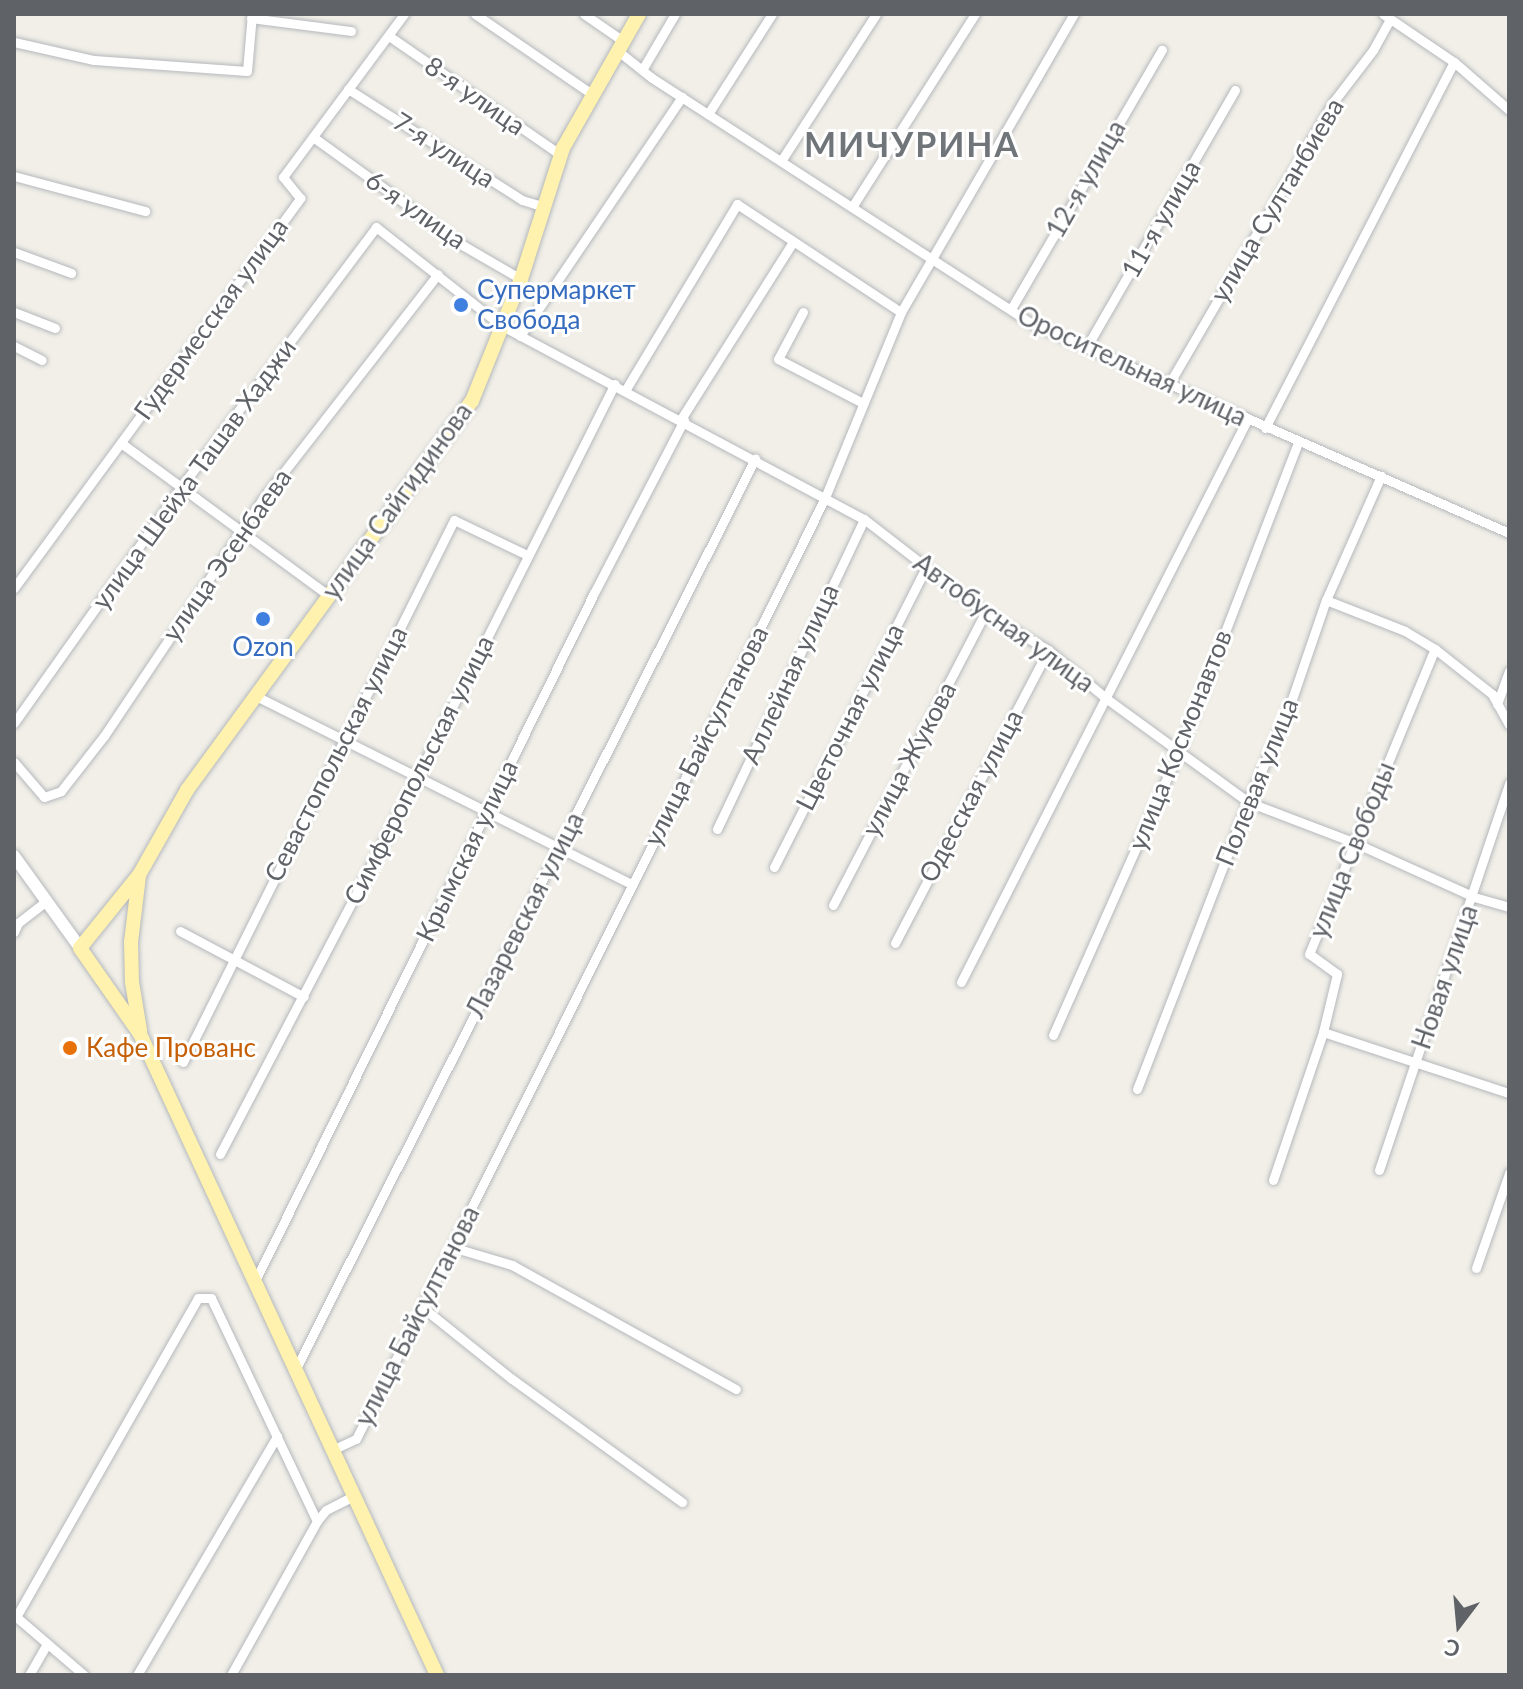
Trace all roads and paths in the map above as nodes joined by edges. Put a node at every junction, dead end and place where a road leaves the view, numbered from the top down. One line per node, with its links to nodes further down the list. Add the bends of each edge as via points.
1 (404, 14): 13 (street, Гудермесская улица)
2 (475, 14): 21 (street)
3 (584, 14): 15 (street, Оросительная улица)
4 (639, 14): 15 (main road, улица Сайгидинова)
5 (675, 14): 18 (street)
6 (772, 14): 24 (street)
7 (876, 14): 27 (street)
8 (975, 14): 30 (street)
9 (1074, 14): 35 (street, улица Байсултанова)
10 (252, 16): 12 (street); 14 (street, via 247,71 94,60)
11 (1386, 16): 17 (street); 50 (street, улица Султанбиева, via 1373,50 1334,101)
12 (351, 31)
13 (389, 36): 19 (street, Гудермесская улица); 26 (street, 8-я улица)
14 (14, 42)
15 (620, 46): 18 (street, Оросительная улица); 21 (main road, улица Сайгидинова)
16 (1162, 50): 39 (street, 12-я улица)
17 (1454, 62): 23 (street); 55 (street)
18 (642, 70): 22 (street, Оросительная улица)
19 (348, 89): 25 (street, Гудермесская улица); 29 (street, 7-я улица, via 522,200)
20 (1235, 90): 47 (street, 11-я улица)
21 (592, 94): 26 (main road, улица Сайгидинова)
22 (682, 97): 24 (street, Оросительная улица); 45 (street)
23 (1509, 110)
24 (708, 114): 27 (street, Оросительная улица)
25 (313, 137): 38 (street, 6-я улица, via 464,246); 57 (street, Гудермесская улица, via 283,177 300,198)
26 (561, 155): 29 (main road, улица Сайгидинова)
27 (781, 161): 30 (street, Оросительная улица)
28 (14, 176): 31 (street)
29 (542, 206): 38 (main road, улица Сайгидинова)
30 (852, 207): 35 (street, Оросительная улица)
31 (145, 211)
32 (376, 227): 37 (street, Автобусная улица); 60 (street, улица Шейха Ташав Хаджи)
33 (793, 242): 42 (street); 51 (street, via 737,204); 53 (street, Крымская улица)
34 (14, 252): 36 (street)
35 (934, 259): 39 (street, Оросительная улица); 42 (street, улица Байсултанова)
36 (71, 273)
37 (438, 274): 43 (street, Автобусная улица); 63 (street, улица Эсенбаева)
38 (521, 279): 43 (main road, улица Сайгидинова)
39 (1011, 309): 47 (street, Оросительная улица)
40 (14, 312): 44 (street)
41 (803, 312): 52 (street, via 778,359)
42 (901, 312): 52 (street, улица Байсултанова)
43 (502, 326): 45 (street, Автобусная улица); 68 (main road, улица Сайгидинова, via 472,401)
44 (55, 328)
45 (520, 336): 49 (street, Автобусная улица)
46 (14, 346): 48 (street)
47 (1086, 348): 50 (street, Оросительная улица)
48 (42, 360)
49 (615, 384): 51 (street, Автобусная улица); 65 (street, Симферопольская улица)
50 (1169, 384): 54 (street, Оросительная улица)
51 (626, 389): 53 (street, Автобусная улица)
52 (863, 403): 61 (street, улица Байсултанова)
53 (682, 420): 58 (street, Автобусная улица); 85 (street, Крымская улица)
54 (1247, 420): 55 (street, Оросительная улица); 75 (street)
55 (1265, 428): 56 (street, Оросительная улица)
56 (1298, 442): 59 (street, Оросительная улица); 80 (street, улица Космонавтов)
57 (121, 443): 60 (street); 67 (street, Гудермесская улица)
58 (755, 459): 61 (street, Автобусная улица); 88 (street, Лазаревская улица)
59 (1381, 476): 64 (street, Оросительная улица); 69 (street, Полевая улица)
60 (181, 487): 63 (street); 77 (street, улица Шейха Ташав Хаджи)
61 (824, 500): 62 (street, Автобусная улица); 92 (street, улица Байсултанова)
62 (864, 519): 66 (street, Автобусная улица); 86 (street, Аллейная улица)
63 (239, 532): 68 (street); 81 (street, улица Эсенбаева, via 104,736 61,791 44,797)
64 (1509, 533)
65 (527, 555): 79 (street, Севастопольская улица, via 454,520); 82 (street, Симферопольская улица)
66 (926, 567): 70 (street, Автобусная улица); 90 (street, Цветочная улица)
67 (14, 588)
68 (328, 595): 74 (main road, улица Сайгидинова)
69 (1326, 600): 71 (street, via 1405,631); 84 (street, Полевая улица, via 1291,702)
70 (985, 613): 72 (street, Автобусная улица); 95 (street, улица Жукова)
71 (1435, 649): 76 (street, via 1492,694); 87 (street, улица Свободы)
72 (1048, 650): 75 (street, Автобусная улица); 99 (street, Одесская улица)
73 (1509, 671): 76 (street)
74 (254, 695): 79 (street); 91 (main road, улица Сайгидинова, via 187,790)
75 (1107, 699): 80 (street, Автобусная улица); 102 (street)
76 (1497, 704): 78 (street)
77 (14, 723)
78 (1509, 725)
79 (343, 740): 82 (street); 101 (street, Севастопольская улица)
80 (1179, 751): 84 (street, Автобусная улица); 106 (street, улица Космонавтов)
81 (14, 762)
82 (417, 777): 85 (street); 103 (street, Симферопольская улица)
83 (1509, 783): 93 (street, Новая улица)
84 (1248, 802): 87 (street, Автобусная улица); 109 (street, Полевая улица)
85 (486, 811): 88 (street); 117 (street, Крымская улица)
86 (717, 829)
87 (1353, 842): 93 (street, Автобусная улица); 104 (street, улица Свободы, via 1309,954 1337,974)
88 (559, 848): 92 (street); 119 (street, Лазаревская улица)
89 (14, 856): 94 (main road)
90 (774, 867)
91 (139, 875): 100 (main road, улица Сайгидинова); 105 (main road, via 131,942)
92 (632, 884): 115 (street, улица Байсултанова)
93 (1474, 897): 96 (street, Автобусная улица); 107 (street, Новая улица)
94 (46, 901): 98 (street); 100 (main road)
95 (833, 905)
96 (1509, 907)
97 (180, 931): 101 (street)
98 (14, 932)
99 (895, 943)
100 (80, 948): 105 (main road)
101 (234, 959): 103 (street); 108 (street, Севастопольская улица)
102 (961, 982)
103 (304, 997): 111 (street, Симферопольская улица)
104 (1323, 1032): 107 (street); 114 (street, улица Свободы)
105 (140, 1034): 117 (main road)
106 (1053, 1035)
107 (1415, 1061): 110 (street); 112 (street, Новая улица)
108 (183, 1062)
109 (1137, 1089)
110 (1509, 1093)
111 (220, 1154)
112 (1379, 1170)
113 (1509, 1173): 116 (street)
114 (1273, 1180)
115 (452, 1247): 118 (street, улица Байсултанова); 120 (street, via 512,1265)
116 (1476, 1268)
117 (254, 1283): 119 (main road)
118 (422, 1307): 122 (street, улица Байсултанова, via 356,1439); 124 (street)
119 (295, 1371): 122 (main road)
120 (736, 1389)
121 (277, 1436): 125 (street); 126 (street, via 211,1298 198,1298); 130 (street)
122 (332, 1450): 123 (main road)
123 (353, 1496): 125 (street); 132 (main road)
124 (682, 1502)
125 (317, 1521): 131 (street)
126 (15, 1616): 127 (street)
127 (46, 1646): 128 (street); 129 (street)
128 (29, 1675)
129 (84, 1675)
130 (137, 1675)
131 (231, 1675)
132 (437, 1675)

